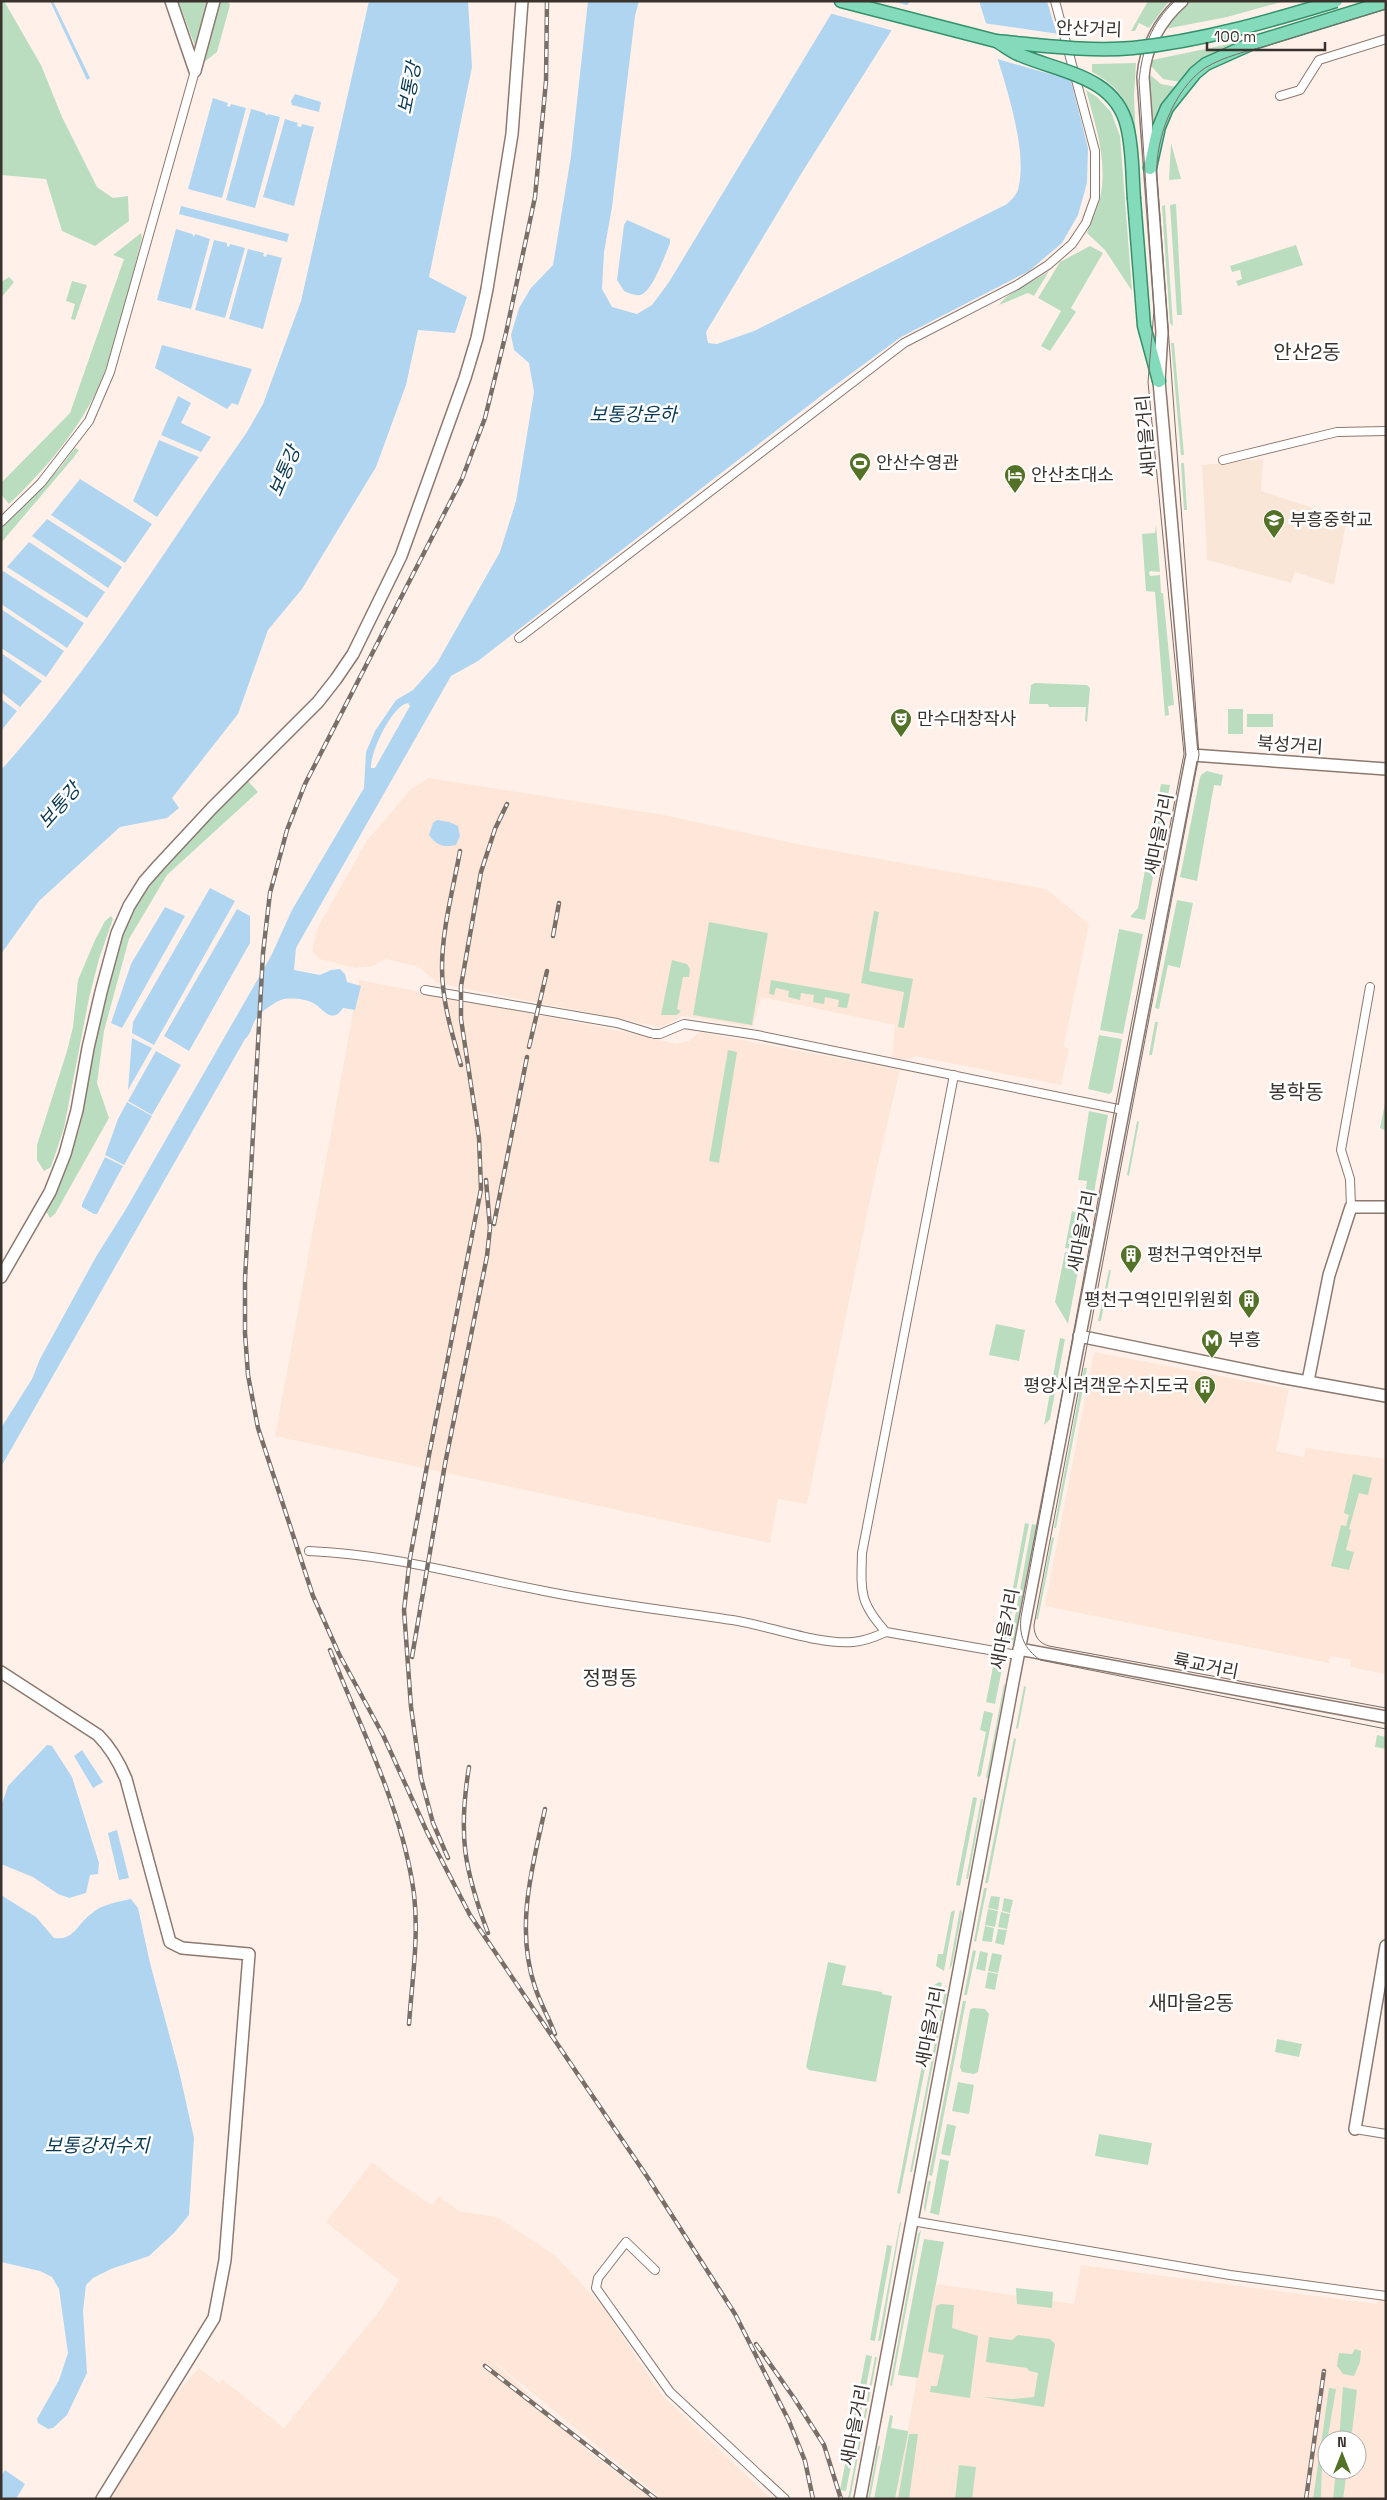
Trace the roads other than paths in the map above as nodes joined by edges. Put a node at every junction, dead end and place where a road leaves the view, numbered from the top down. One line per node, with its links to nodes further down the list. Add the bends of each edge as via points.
1 (171, 1): 11 (main road)
2 (214, 1): 11 (main road)
3 (522, 1): 27 (main road, via 512,134 488,289 465,378 401,556 336,680 159,865 129,906 116,934 101,992 65,1154 50,1192)
4 (841, 1): 10 (main road, 안산거리)
5 (1055, 1): 18 (street, via 1095,151 1095,198 1086,223 1072,244 1017,285 904,343)
6 (1182, 1): 13 (main road, 새마을거리, via 1159,29 1144,64)
7 (1336, 1): 10 (main road, 안산거리, bridge, via 1261,24 1132,48)
8 (1386, 2): 13 (main road, via 1253,43 1206,64 1167,108 1159,127)
9 (1386, 39): 12 (street, via 1319,60 1300,90)
10 (996, 41): 14 (main road, bridge, via 1017,54 1087,79 1105,90 1117,103 1128,128 1144,326)
11 (195, 71): 17 (street, via 110,372 100,397 89,421 42,483)
12 (1280, 96)
13 (1150, 168): 14 (main road, 새마을거리, via 1162,332)
14 (1159, 381): 19 (main road, 새마을거리)
15 (1386, 431): 16 (street, via 1336,432)
16 (1223, 460)
17 (1, 522)
18 (520, 638)
19 (1192, 755): 20 (main road, 북성거리); 24 (main road, 새마을거리)
20 (1386, 769)
21 (1370, 987): 26 (street, via 1341,1150 1350,1180)
22 (425, 990): 23 (street, via 617,1023 652,1033 660,1034 684,1024 757,1035)
23 (954, 1075): 24 (street); 32 (street, via 862,1553 863,1598 870,1615)
24 (1123, 1110): 28 (main road, 새마을거리)
25 (1386, 1206): 26 (main road)
26 (1351, 1207): 29 (main road, via 1329,1275)
27 (1, 1278)
28 (1079, 1336): 29 (main road); 33 (main road, 새마을거리)
29 (1308, 1381): 30 (main road)
30 (1386, 1396)
31 (309, 1551): 32 (street, via 361,1555 585,1599 748,1623 828,1640 868,1640)
32 (886, 1632): 33 (street)
33 (1019, 1652): 35 (main road, 륙교거리); 39 (main road, 새마을거리)
34 (1, 1672): 42 (main road, via 98,1735 110,1747 126,1779 170,1942 182,1948 249,1954 225,2260 214,2318)
35 (1386, 1717)
36 (1386, 1946): 37 (main road)
37 (1355, 2129): 38 (street)
38 (1386, 2134)
39 (912, 2221): 41 (street, via 1230,2275); 44 (main road, 새마을거리)
40 (655, 2270): 43 (street, via 626,2242 598,2278 596,2288 670,2392)
41 (1386, 2296)
42 (102, 2499)
43 (785, 2499)
44 (860, 2499)

